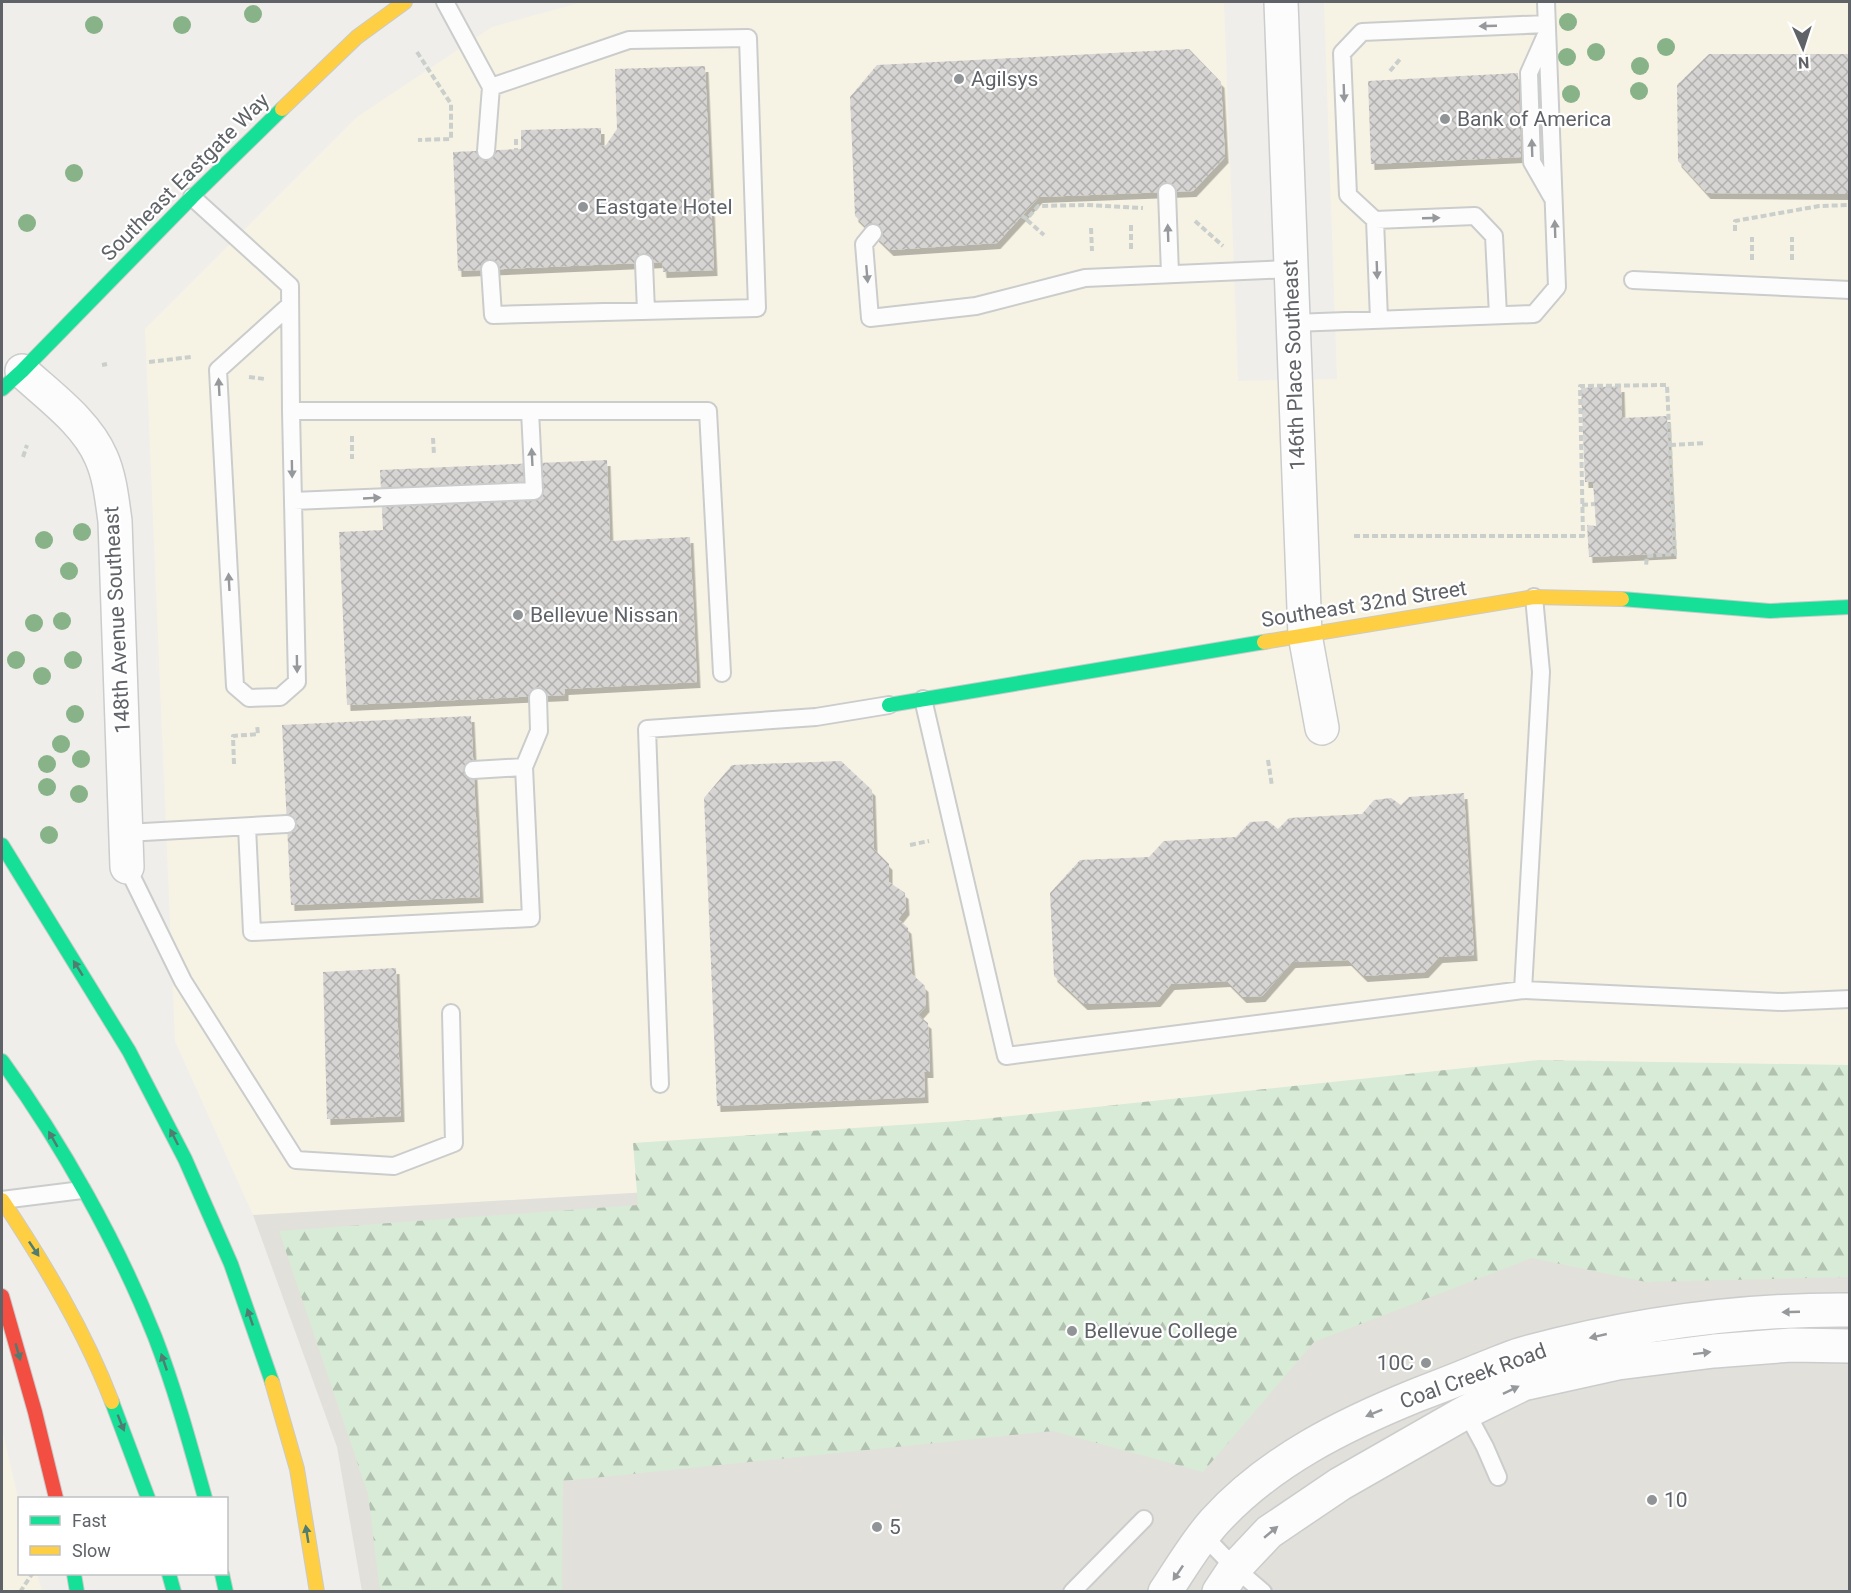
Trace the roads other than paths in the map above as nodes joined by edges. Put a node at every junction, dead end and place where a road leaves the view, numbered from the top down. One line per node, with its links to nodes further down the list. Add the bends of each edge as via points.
1 (405, 2): 9 (main road, Southeast Eastgate Way, via 357,37)
2 (445, 2): 6 (lane)
3 (1281, 2): 14 (street, 146th Place Southeast)
4 (1546, 2): 5 (lane)
5 (1546, 28): 10 (lane, one-way to 10, via 1362,32 1342,53 1348,195); 20 (lane, one-way to 5, via 1534,314 1557,287)
6 (491, 87): 7 (lane); 19 (lane, via 629,40 748,38 757,308)
7 (486, 150)
8 (1167, 192): 15 (lane, one-way to 8)
9 (192, 197): 18 (lane, via 290,286); 23 (main road, Southeast Eastgate Way)
10 (1376, 220): 20 (lane, one-way to 20, via 1475,216 1494,236); 21 (lane, one-way to 21)
11 (873, 233): 15 (lane, one-way to 15, via 864,244 870,318 976,306 1085,278)
12 (644, 263): 19 (lane)
13 (490, 269): 19 (lane, via 493,315)
14 (1290, 269): 15 (lane); 22 (street, 146th Place Southeast)
15 (1170, 274)
16 (1633, 280): 17 (lane)
17 (1850, 290)
18 (290, 305): 24 (lane); 26 (lane, one-way to 18, via 297,682 280,697 249,698 235,686 218,370)
19 (645, 311)
20 (1498, 315): 21 (lane)
21 (1379, 320): 22 (lane)
22 (1293, 323): 29 (street, 146th Place Southeast)
23 (12, 380): 39 (street, 148th Avenue Southeast, via 72,417 102,457 110,485 115,521)
24 (291, 411): 25 (lane); 26 (lane, one-way to 26)
25 (530, 411): 26 (lane, one-way to 25, via 534,490); 30 (lane, via 708,411)
26 (293, 501)
27 (1534, 597): 28 (main road, Southeast 32nd Street, via 1643,600 1770,611); 29 (main road, Southeast 32nd Street); 42 (lane, via 1541,672)
28 (1850, 607)
29 (1305, 635): 32 (main road, Southeast 32nd Street); 34 (street, 146th Place Southeast)
30 (722, 673)
31 (538, 697): 35 (lane, via 539,731)
32 (923, 699): 33 (main road, Southeast 32nd Street); 42 (lane, via 1006,1056)
33 (889, 705): 46 (lane, via 816,717 647,729)
34 (1322, 728)
35 (524, 767): 36 (lane); 38 (lane, via 531,918 252,932)
36 (473, 770)
37 (287, 824): 38 (lane)
38 (247, 827): 39 (lane)
39 (126, 833): 41 (street, 148th Avenue Southeast)
40 (2, 845): 67 (main road, one-way to 40, via 297,1469 269,1372 231,1264 185,1159 129,1051)
41 (127, 867): 44 (lane, via 183,981 296,1160 394,1166 454,1143)
42 (1523, 990): 43 (lane, via 1782,1002)
43 (1850, 999)
44 (451, 1013)
45 (2, 1061): 47 (main road, one-way to 45, via 25,1092)
46 (660, 1084)
47 (82, 1190): 48 (lane); 57 (main road, one-way to 47, via 162,1354 133,1286)
48 (2, 1200): 56 (main road, one-way to 56, via 40,1257 102,1377)
49 (2, 1296): 55 (main road, one-way to 55)
50 (1850, 1310): 52 (street, Coal Creek Road, one-way to 52, via 1768,1312 1608,1334 1520,1354)
51 (1850, 1346): 53 (street, Coal Creek Road, one-way to 51, via 1523,1384 1618,1363 1780,1346)
52 (1449, 1382): 53 (lane); 59 (street, Coal Creek Road, one-way to 59, via 1364,1417 1298,1451 1245,1493)
53 (1466, 1412): 54 (lane); 63 (street, Coal Creek Road, one-way to 53, via 1269,1532 1340,1484)
54 (1498, 1477)
55 (56, 1497)
56 (148, 1497)
57 (205, 1497)
58 (1144, 1519): 68 (lane)
59 (1203, 1535): 63 (lane); 69 (street, Coal Creek Road, one-way to 69)
60 (74, 1575): 64 (main road)
61 (170, 1575): 65 (main road)
62 (222, 1575): 66 (main road)
63 (1227, 1580): 70 (lane)
64 (77, 1592)
65 (174, 1592)
66 (226, 1592)
67 (317, 1592)
68 (1072, 1592)
69 (1166, 1592)
70 (1263, 1592)

